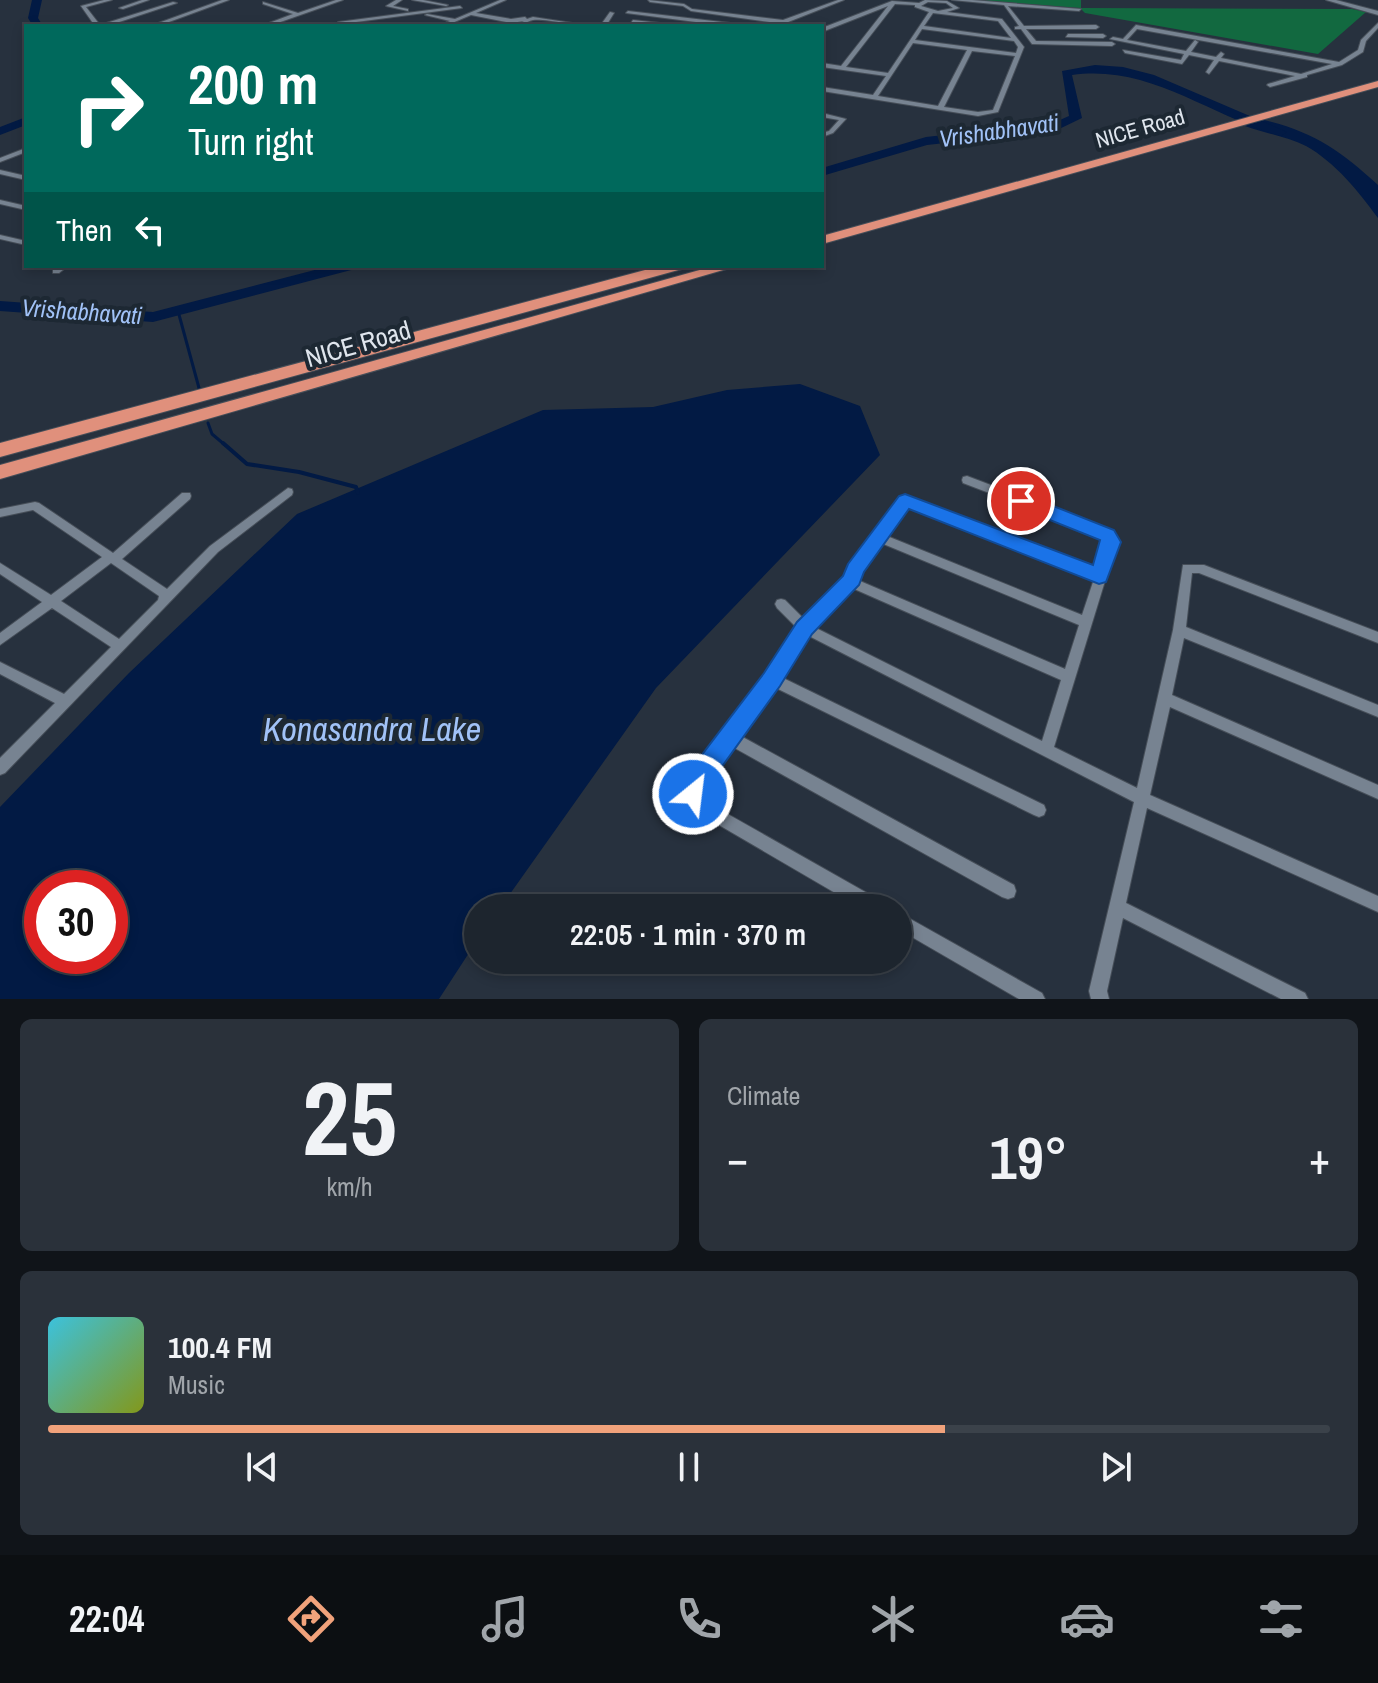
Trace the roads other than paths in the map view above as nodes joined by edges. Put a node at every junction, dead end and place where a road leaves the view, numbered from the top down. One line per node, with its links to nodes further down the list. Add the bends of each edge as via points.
1 (112, 0): 23 (street); 45 (street, via 83,6)
2 (147, 0): 23 (street)
3 (160, 0): 16 (street)
4 (227, 0): 24 (street)
5 (341, 0): 35 (street)
6 (400, 0): 31 (street, via 388,6)
7 (414, 0): 22 (street)
8 (478, 0): 19 (street)
9 (504, 0): 19 (street)
10 (842, 0): 44 (street)
11 (1329, 0): 34 (street)
12 (650, 1): 25 (street)
13 (954, 1): 15 (street); 28 (street); 33 (street, via 955,11)
14 (894, 2): 15 (street); 60 (street); 87 (street)
15 (923, 2): 30 (street, via 920,9)
16 (175, 3): 24 (street); 38 (street)
17 (265, 3): 20 (street)
18 (283, 3): 20 (street)
19 (496, 3): 27 (street)
20 (274, 6): 35 (street)
21 (1006, 6): 66 (street)
22 (460, 7): 27 (street); 31 (street)
23 (121, 8): 38 (street)
24 (202, 9): 47 (street)
25 (687, 9): 39 (street); 44 (street)
26 (1037, 9): 63 (street)
27 (478, 10): 37 (street)
28 (1079, 10)
29 (628, 12): 39 (street)
30 (931, 12): 33 (street); 62 (street)
31 (416, 13): 36 (street); 49 (street, via 341,22)
32 (612, 13): 55 (street)
33 (941, 13): 65 (street, via 1000,20)
34 (1378, 13)
35 (297, 14): 48 (street)
36 (424, 14): 41 (street); 50 (street)
37 (470, 14): 40 (street); 41 (street)
38 (127, 18): 46 (street)
39 (678, 18): 57 (street); 58 (street)
40 (530, 19): 42 (street); 52 (street)
41 (454, 20): 51 (street)
42 (553, 21): 53 (street); 54 (street)
43 (633, 22): 56 (street)
44 (784, 22): 59 (street)
45 (98, 24)
46 (107, 24)
47 (159, 24)
48 (270, 24)
49 (347, 24)
50 (357, 24)
51 (445, 24)
52 (521, 24)
53 (549, 24)
54 (572, 24)
55 (604, 24)
56 (652, 24)
57 (672, 24)
58 (724, 24)
59 (778, 24)
60 (835, 25): 67 (street); 71 (street)
61 (1378, 25): 85 (street, via 1361,51)
62 (921, 27): 72 (street); 73 (street)
63 (1054, 27): 64 (street); 66 (street)
64 (1096, 27)
65 (1005, 28): 66 (street); 72 (street)
66 (1023, 28): 69 (street)
67 (824, 29)
68 (1163, 35): 77 (street)
69 (1029, 36): 70 (street); 74 (street, via 1034,43)
70 (1103, 36)
71 (824, 37)
72 (1015, 40): 82 (street, via 1021,47)
73 (912, 41): 78 (street); 91 (street)
74 (1124, 41): 76 (street, via 1136,27); 77 (street)
75 (1195, 42): 81 (street)
76 (1227, 43): 83 (street); 85 (street)
77 (1155, 47): 81 (street)
78 (970, 49): 82 (street); 97 (street)
79 (1125, 51): 81 (street, via 1182,62)
80 (1258, 51): 84 (street)
81 (1188, 53): 83 (street)
82 (1018, 55): 97 (street, via 996,111)
83 (1218, 58): 84 (street); 88 (street)
84 (1250, 64): 90 (street); 92 (street)
85 (1340, 64): 92 (street)
86 (824, 65): 87 (street)
87 (842, 68): 91 (street)
88 (1209, 72)
89 (1378, 73): 106 (highway, NICE Road)
90 (1244, 74)
91 (889, 75): 96 (street)
92 (1305, 76): 94 (street)
93 (1378, 84): 108 (highway, NICE Road)
94 (1270, 85)
95 (824, 89): 96 (street)
96 (874, 98): 97 (street)
97 (940, 108)
98 (824, 115): 99 (street, via 843,119)
99 (824, 134)
100 (24, 151): 101 (street)
101 (0, 160)
102 (0, 172): 103 (street)
103 (24, 178)
104 (0, 202): 105 (street)
105 (24, 208)
106 (824, 225)
107 (0, 237): 109 (street)
108 (824, 239)
109 (24, 243)
110 (670, 268): 112 (highway, NICE Road)
111 (723, 268): 113 (highway, NICE Road)
112 (0, 450)
113 (0, 472)
114 (967, 480): 121 (street, via 1107,535 1111,542)
115 (288, 492): 123 (street, via 214,549)
116 (186, 496): 119 (street)
117 (0, 513): 119 (street, via 35,506)
118 (880, 538): 121 (street, via 905,501); 122 (street); 126 (street)
119 (113, 558): 123 (street, via 164,591); 124 (street)
120 (0, 568): 124 (street)
121 (1099, 576): 126 (street)
122 (852, 580): 127 (street); 133 (street)
123 (165, 599): 131 (street)
124 (51, 603): 130 (street); 131 (street)
125 (781, 604): 127 (street)
126 (1085, 622): 133 (street)
127 (805, 628): 134 (street); 139 (street)
128 (1179, 630): 129 (street, via 1187,568 1193,566); 135 (street); 137 (street)
129 (1378, 638)
130 (0, 640)
131 (119, 646): 136 (street)
132 (0, 668): 136 (street)
133 (1068, 677): 139 (street)
134 (772, 679): 138 (street); 143 (street)
135 (1165, 698): 141 (street); 142 (street)
136 (65, 702): 140 (street)
137 (1378, 711)
138 (729, 737): 144 (street); 145 (street, via 693,794 705,809)
139 (1046, 751): 142 (street)
140 (0, 768)
141 (1378, 792)
142 (1141, 798): 146 (street); 147 (street)
143 (1039, 810)
144 (1008, 891)
145 (853, 894)
146 (1378, 904)
147 (1118, 907): 150 (street); 151 (street)
148 (912, 928): 149 (street)
149 (1036, 999)
150 (1100, 999)
151 (1299, 999)

